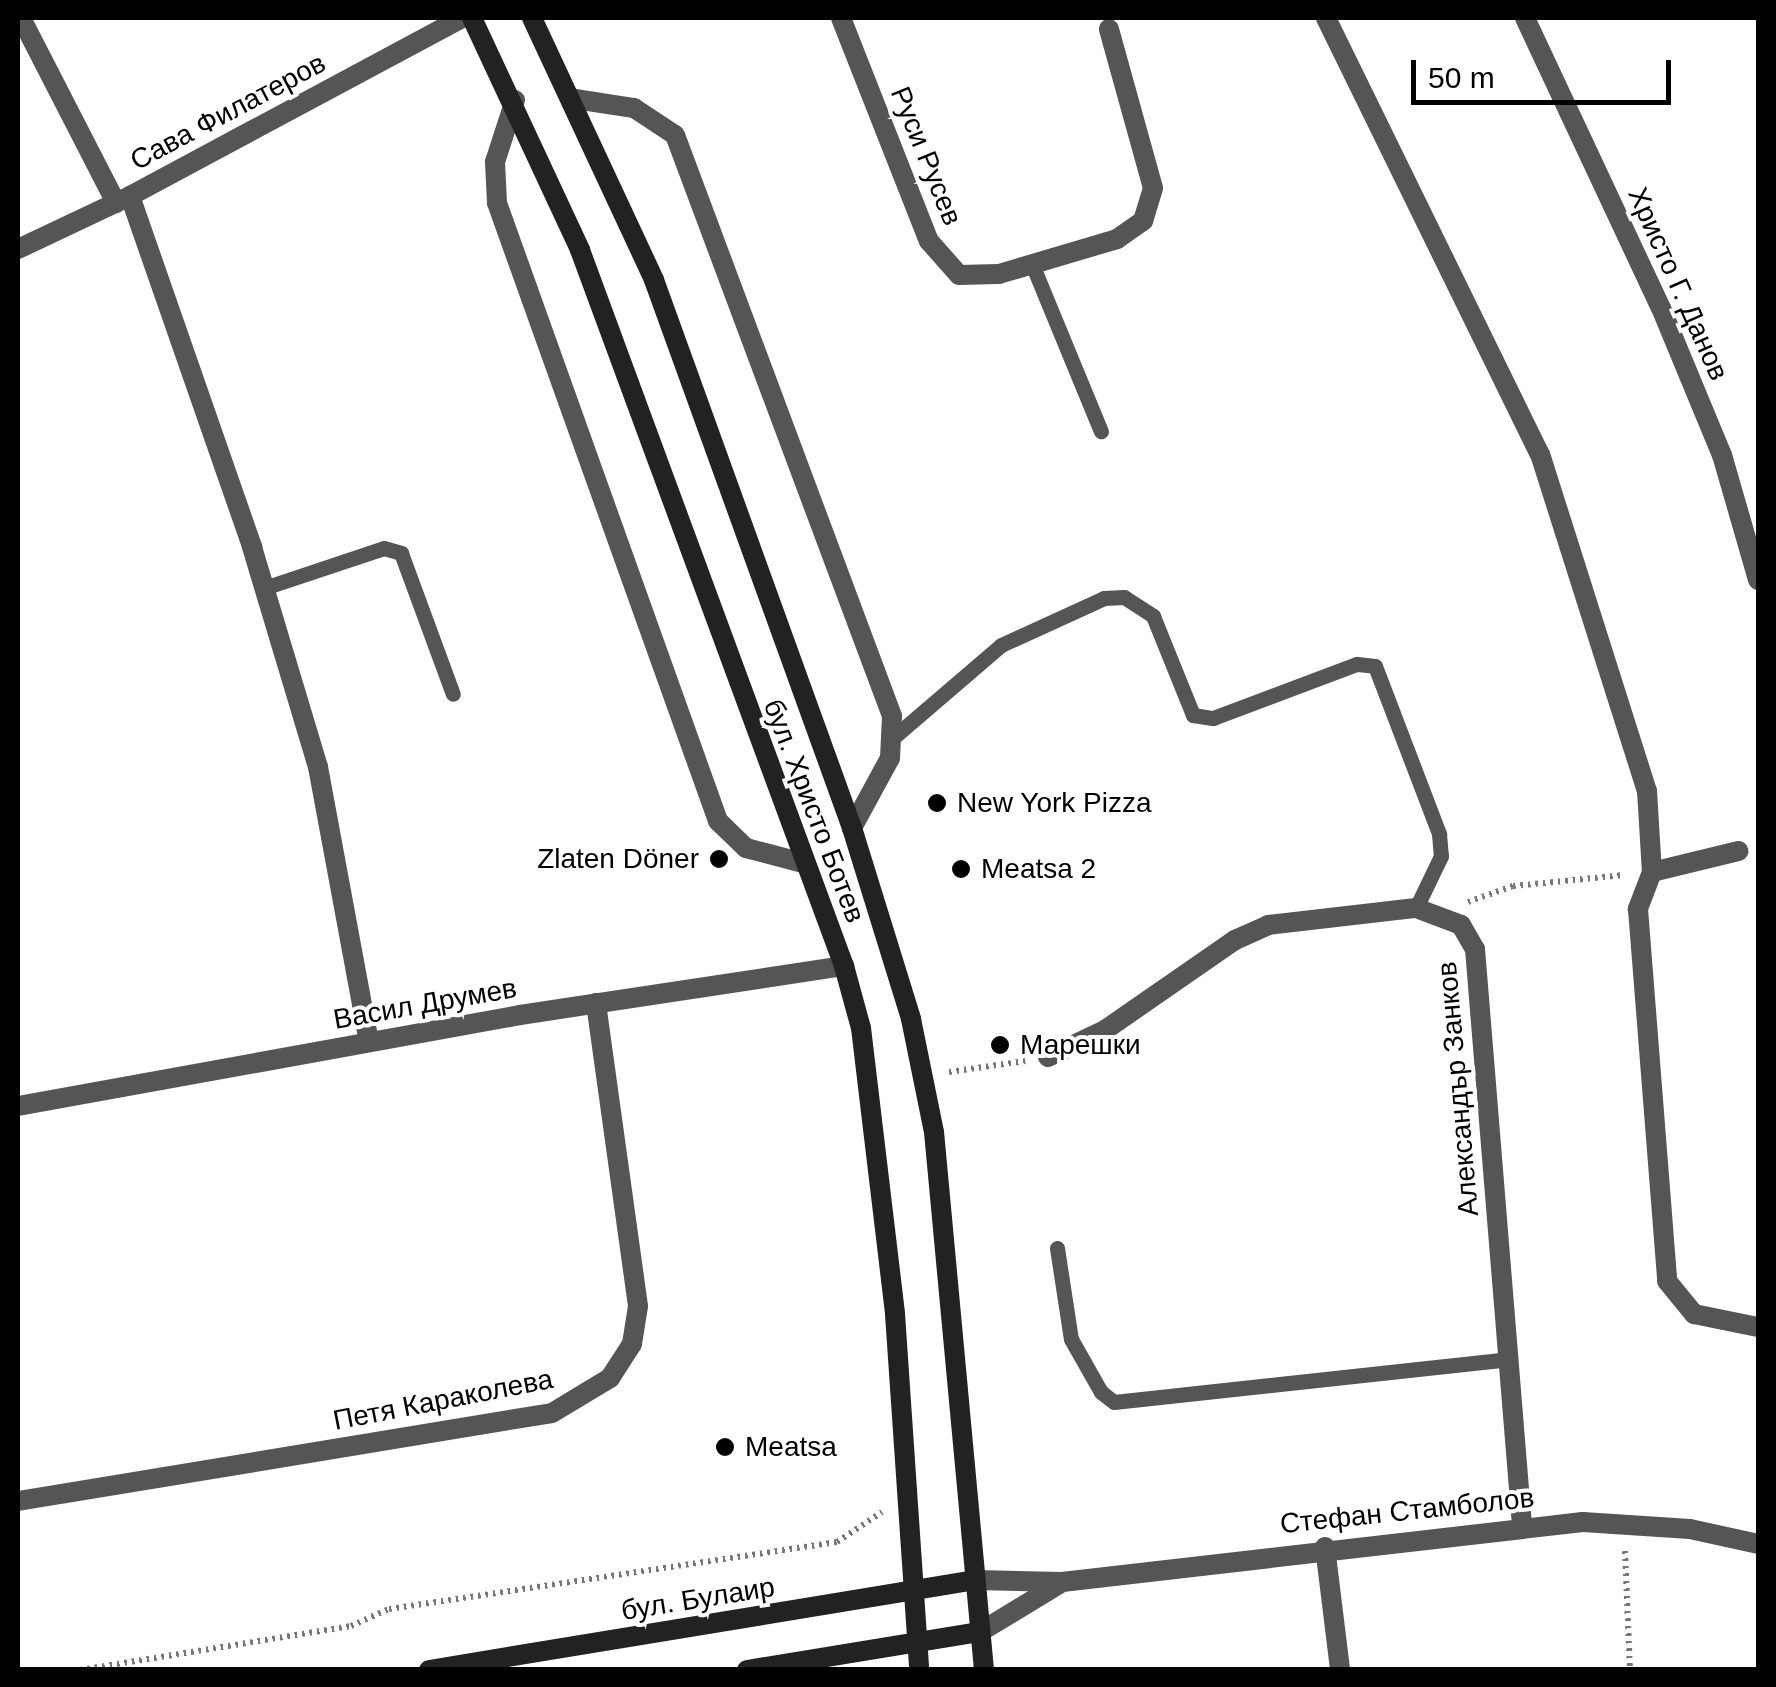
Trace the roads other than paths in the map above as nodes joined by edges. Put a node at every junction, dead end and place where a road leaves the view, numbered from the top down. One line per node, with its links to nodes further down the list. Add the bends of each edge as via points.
1 (20, 18): 11 (street)
2 (462, 18): 11 (street, Сава Филатеров)
3 (472, 18): 10 (main road, бул. Христо Ботев)
4 (532, 18): 9 (main road, бул. Христо Ботев)
5 (841, 18): 13 (street, Руси Русев, via 942,260 959,274 999,274)
6 (1326, 18): 22 (street, via 1540,454 1647,791)
7 (1525, 18): 15 (street, Христо Г. Данов, via 1669,326 1722,455)
8 (1109, 29): 13 (street, Руси Русев, via 1153,188 1151,205 1143,221 1117,239)
9 (574, 99): 18 (street, via 634,108 676,136); 19 (main road, бул. Христо Ботев, via 654,280)
10 (515, 100): 21 (main road, бул. Христо Ботев, via 580,250); 21 (street, via 495,162 497,203 718,820 746,848)
11 (123, 200): 12 (street, Сава Филатеров); 16 (street)
12 (18, 249)
13 (1032, 264): 14 (lane)
14 (1101, 430)
15 (1758, 580)
16 (264, 588): 17 (lane, via 384,548 402,553); 26 (street, via 318,767)
17 (453, 694)
18 (895, 736): 19 (street); 23 (lane, via 1001,645 1104,598 1124,598 1154,616 1194,716 1213,718 1357,664 1375,666 1439,834 1440,856)
19 (852, 828): 36 (main road, бул. Христо Ботев, via 934,1132)
20 (1739, 852): 22 (street)
21 (802, 864): 24 (main road, бул. Христо Ботев)
22 (1652, 872): 30 (street, via 1638,909 1667,1281 1694,1314)
23 (1416, 908): 27 (street, via 1268,925 1235,940 1105,1030); 31 (street, Александър Занков, via 1461,924 1475,949)
24 (844, 966): 25 (street, Васил Друмев); 38 (main road, бул. Христо Ботев, via 861,1028 895,1314)
25 (596, 1003): 26 (street, Васил Друмев); 32 (street, Петя Караколева, via 638,1306 632,1344 610,1378 552,1413)
26 (369, 1042): 28 (street, Васил Друмев)
27 (1048, 1057)
28 (18, 1106)
29 (1057, 1248): 31 (lane, via 1071,1339 1101,1392 1114,1402)
30 (1758, 1327)
31 (1508, 1359): 33 (street, Александър Занков)
32 (18, 1502)
33 (1522, 1525): 34 (street, Стефан Стамболов, via 1623,1521); 35 (street, Стефан Стамболов)
34 (1758, 1544)
35 (1325, 1547): 37 (street, Стефан Стамболов); 45 (street)
36 (975, 1580): 37 (street, Стефан Стамболов); 38 (main road, бул. Булаир); 39 (main road, бул. Христо Ботев)
37 (1062, 1582): 39 (street, Стефан Стамболов)
38 (910, 1592): 40 (main road, бул. Христо Ботев); 41 (main road, бул. Булаир)
39 (980, 1632): 40 (main road); 44 (main road, бул. Христо Ботев)
40 (916, 1642): 42 (main road); 43 (main road, бул. Христо Ботев)
41 (429, 1670)
42 (747, 1670)
43 (919, 1670)
44 (984, 1670)
45 (1340, 1670)

